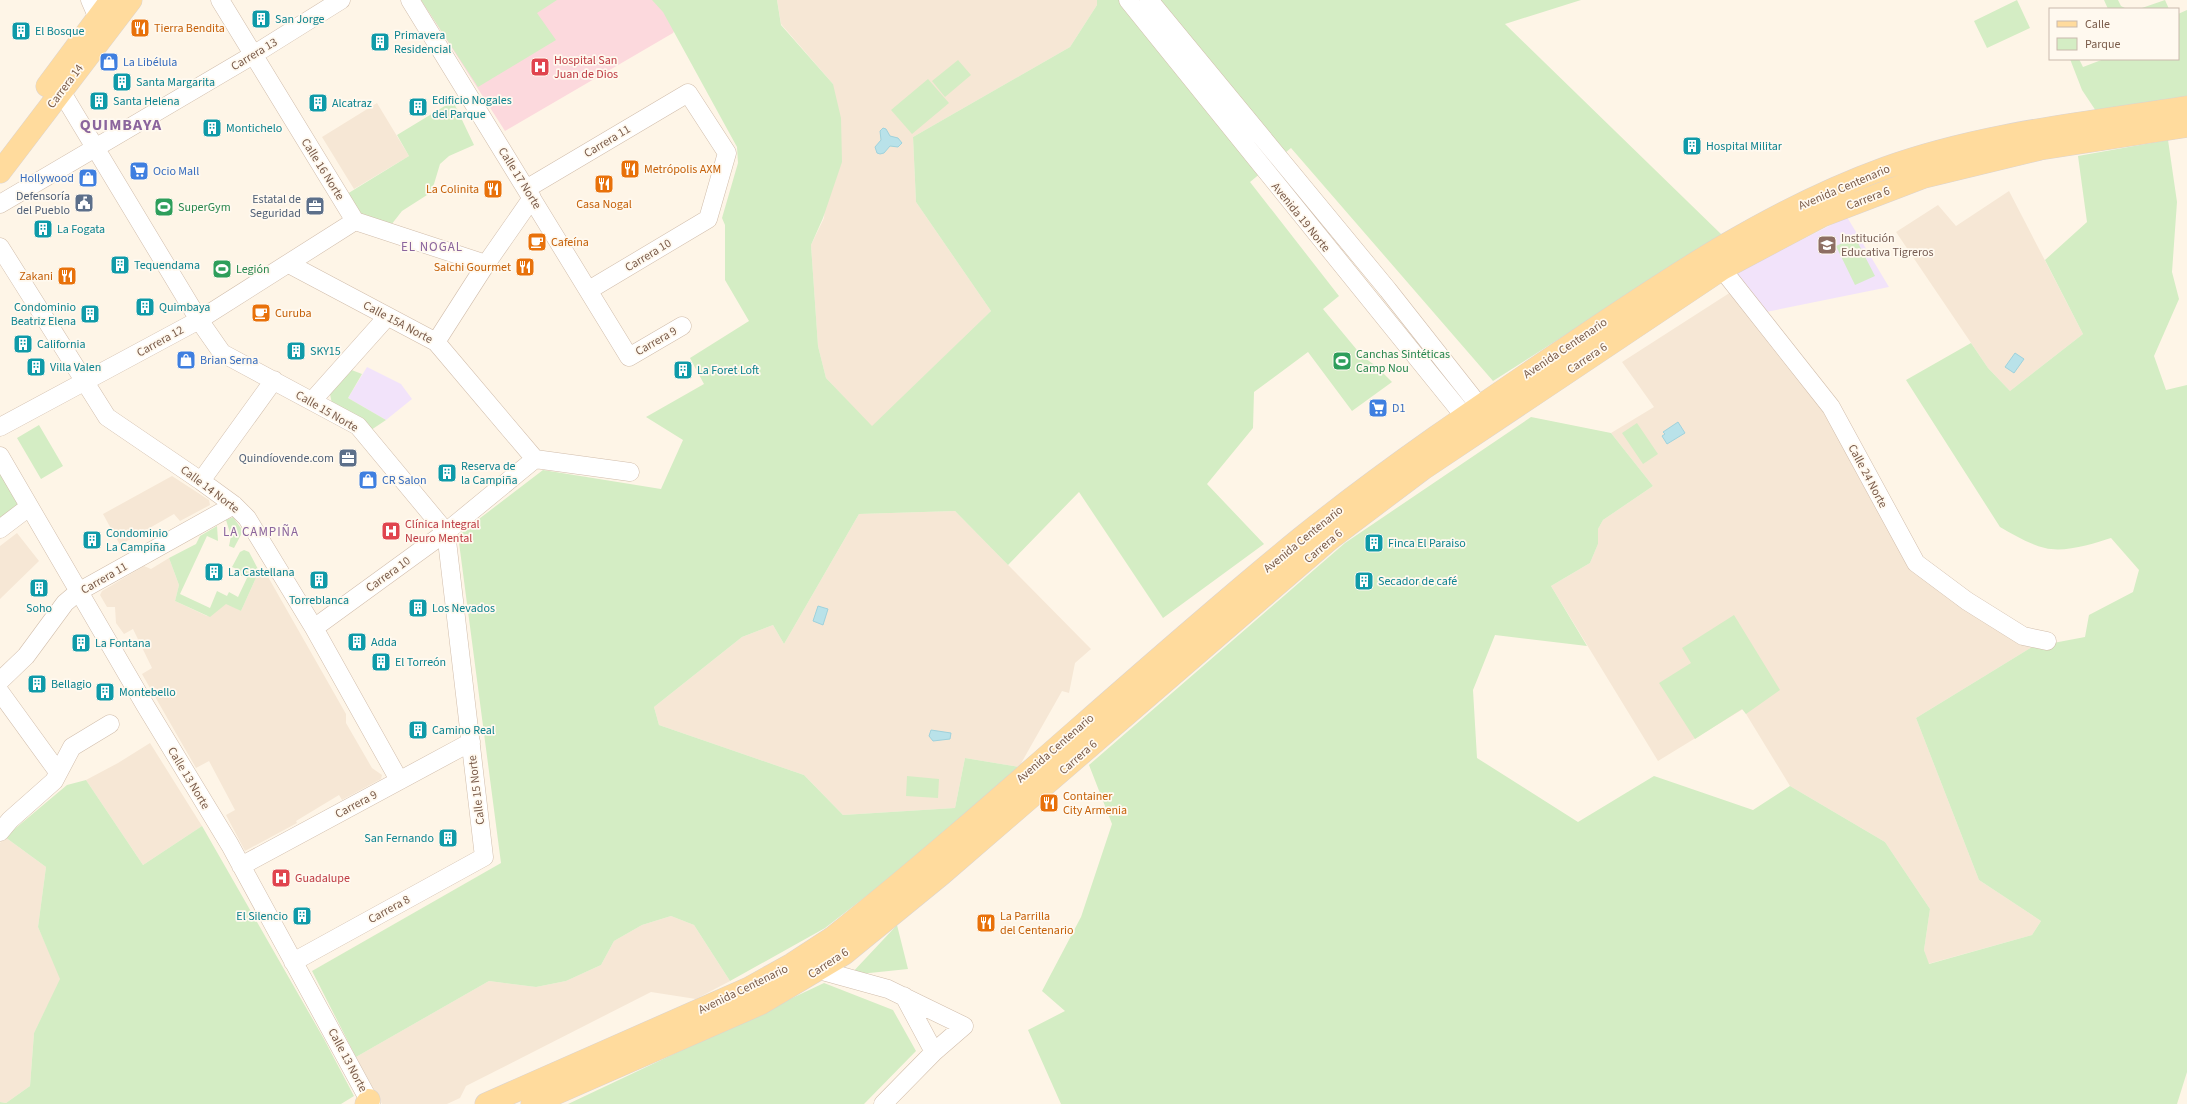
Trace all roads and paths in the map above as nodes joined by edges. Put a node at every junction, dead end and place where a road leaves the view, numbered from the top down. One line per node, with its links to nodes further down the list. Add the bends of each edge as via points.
1 (131, 0): 9 (main road, Carrera 14)
2 (220, 0): 8 (street, Calle 16 Norte)
3 (341, 0): 8 (street, Carrera 13)
4 (410, 0): 15 (street, Calle 17 Norte)
5 (1128, 0): 33 (street, Avenida 19 Norte, via 1264,170)
6 (1150, 0): 33 (street, Avenida 19 Norte, via 1388,290)
7 (99, 5): 12 (main road, Carrera 14)
8 (253, 55): 13 (street, Carrera 13); 19 (street, Calle 16 Norte)
9 (61, 91): 13 (street, Calle 15 Norte); 14 (main road, Carrera 14)
10 (2187, 107): 16 (main road, Avenida Centenario, via 1981,140 1927,154)
11 (2187, 126): 16 (main road, Carrera 6, via 2040,149)
12 (0, 147)
13 (95, 148): 17 (street, Carrera 13); 26 (street, Calle 15 Norte)
14 (0, 172)
15 (529, 194): 18 (street, Carrera 11, via 688,93 727,153); 22 (street, Carrera 11); 24 (street, Calle 17 Norte)
16 (1846, 195): 23 (main road, Carrera 6, via 1789,233); 33 (main road, Avenida Centenario, via 1773,218 1679,271)
17 (0, 204)
18 (708, 219): 24 (street, Carrera 10)
19 (355, 221): 21 (street, Carrera 12); 22 (street)
20 (0, 248): 31 (street, Calle 14 Norte)
21 (289, 264): 25 (street, Calle 15A Norte); 26 (street, Carrera 12)
22 (486, 264): 28 (street, Carrera 11)
23 (1722, 269): 33 (main road, Carrera 6); 45 (street, Calle 24 Norte, via 1831,407 1916,563 1967,601 2023,636)
24 (589, 290): 29 (street, Calle 17 Norte)
25 (387, 316): 28 (street, Calle 15A Norte); 32 (street)
26 (199, 320): 30 (street, Calle 15 Norte, via 222,353); 31 (street, Carrera 12)
27 (682, 326): 29 (street, Carrera 9)
28 (436, 342): 36 (street, Calle 15A Norte)
29 (629, 357)
30 (274, 380): 32 (street, Calle 15 Norte); 38 (street)
31 (86, 383): 34 (street, Carrera 12); 38 (street, Calle 14 Norte, via 107,417)
32 (312, 401): 42 (street, Calle 15 Norte, via 358,426)
33 (1478, 419): 56 (main road, Carrera 6, via 1417,473 1330,539 948,869 844,954); 60 (main road, Avenida Centenario, via 1303,536 832,938 749,988)
34 (0, 427)
35 (0, 456): 40 (street, Calle 13 Norte)
36 (535, 459): 37 (street); 42 (street, Carrera 10)
37 (630, 472)
38 (201, 481): 39 (street, Calle 14 Norte)
39 (234, 505): 43 (street, Carrera 11); 44 (street, Calle 14 Norte, via 247,518)
40 (29, 507): 41 (street); 43 (street, Calle 13 Norte)
41 (0, 529)
42 (446, 532): 44 (street, Carrera 10); 49 (street, Calle 15 Norte)
43 (78, 592): 46 (street, Carrera 11, via 66,603 26,656); 54 (street, Calle 13 Norte)
44 (314, 628): 51 (street, Calle 14 Norte)
45 (2047, 641)
46 (0, 681)
47 (0, 692): 50 (street)
48 (110, 724): 50 (street, via 72,747)
49 (471, 742): 51 (street, Carrera 9); 53 (street, Calle 15 Norte)
50 (58, 772): 52 (street, via 54,781)
51 (399, 780): 54 (street, Carrera 9)
52 (0, 832)
53 (484, 857): 55 (street, Carrera 8)
54 (241, 866): 55 (street, Calle 13 Norte)
55 (293, 962): 59 (street, Calle 13 Norte)
56 (819, 970): 57 (street, via 888,989); 61 (main road, Carrera 6, via 760,1004)
57 (904, 996): 58 (street); 58 (street, via 964,1026)
58 (934, 1052): 62 (street)
59 (369, 1103)
60 (486, 1104)
61 (532, 1104)
62 (883, 1104)

